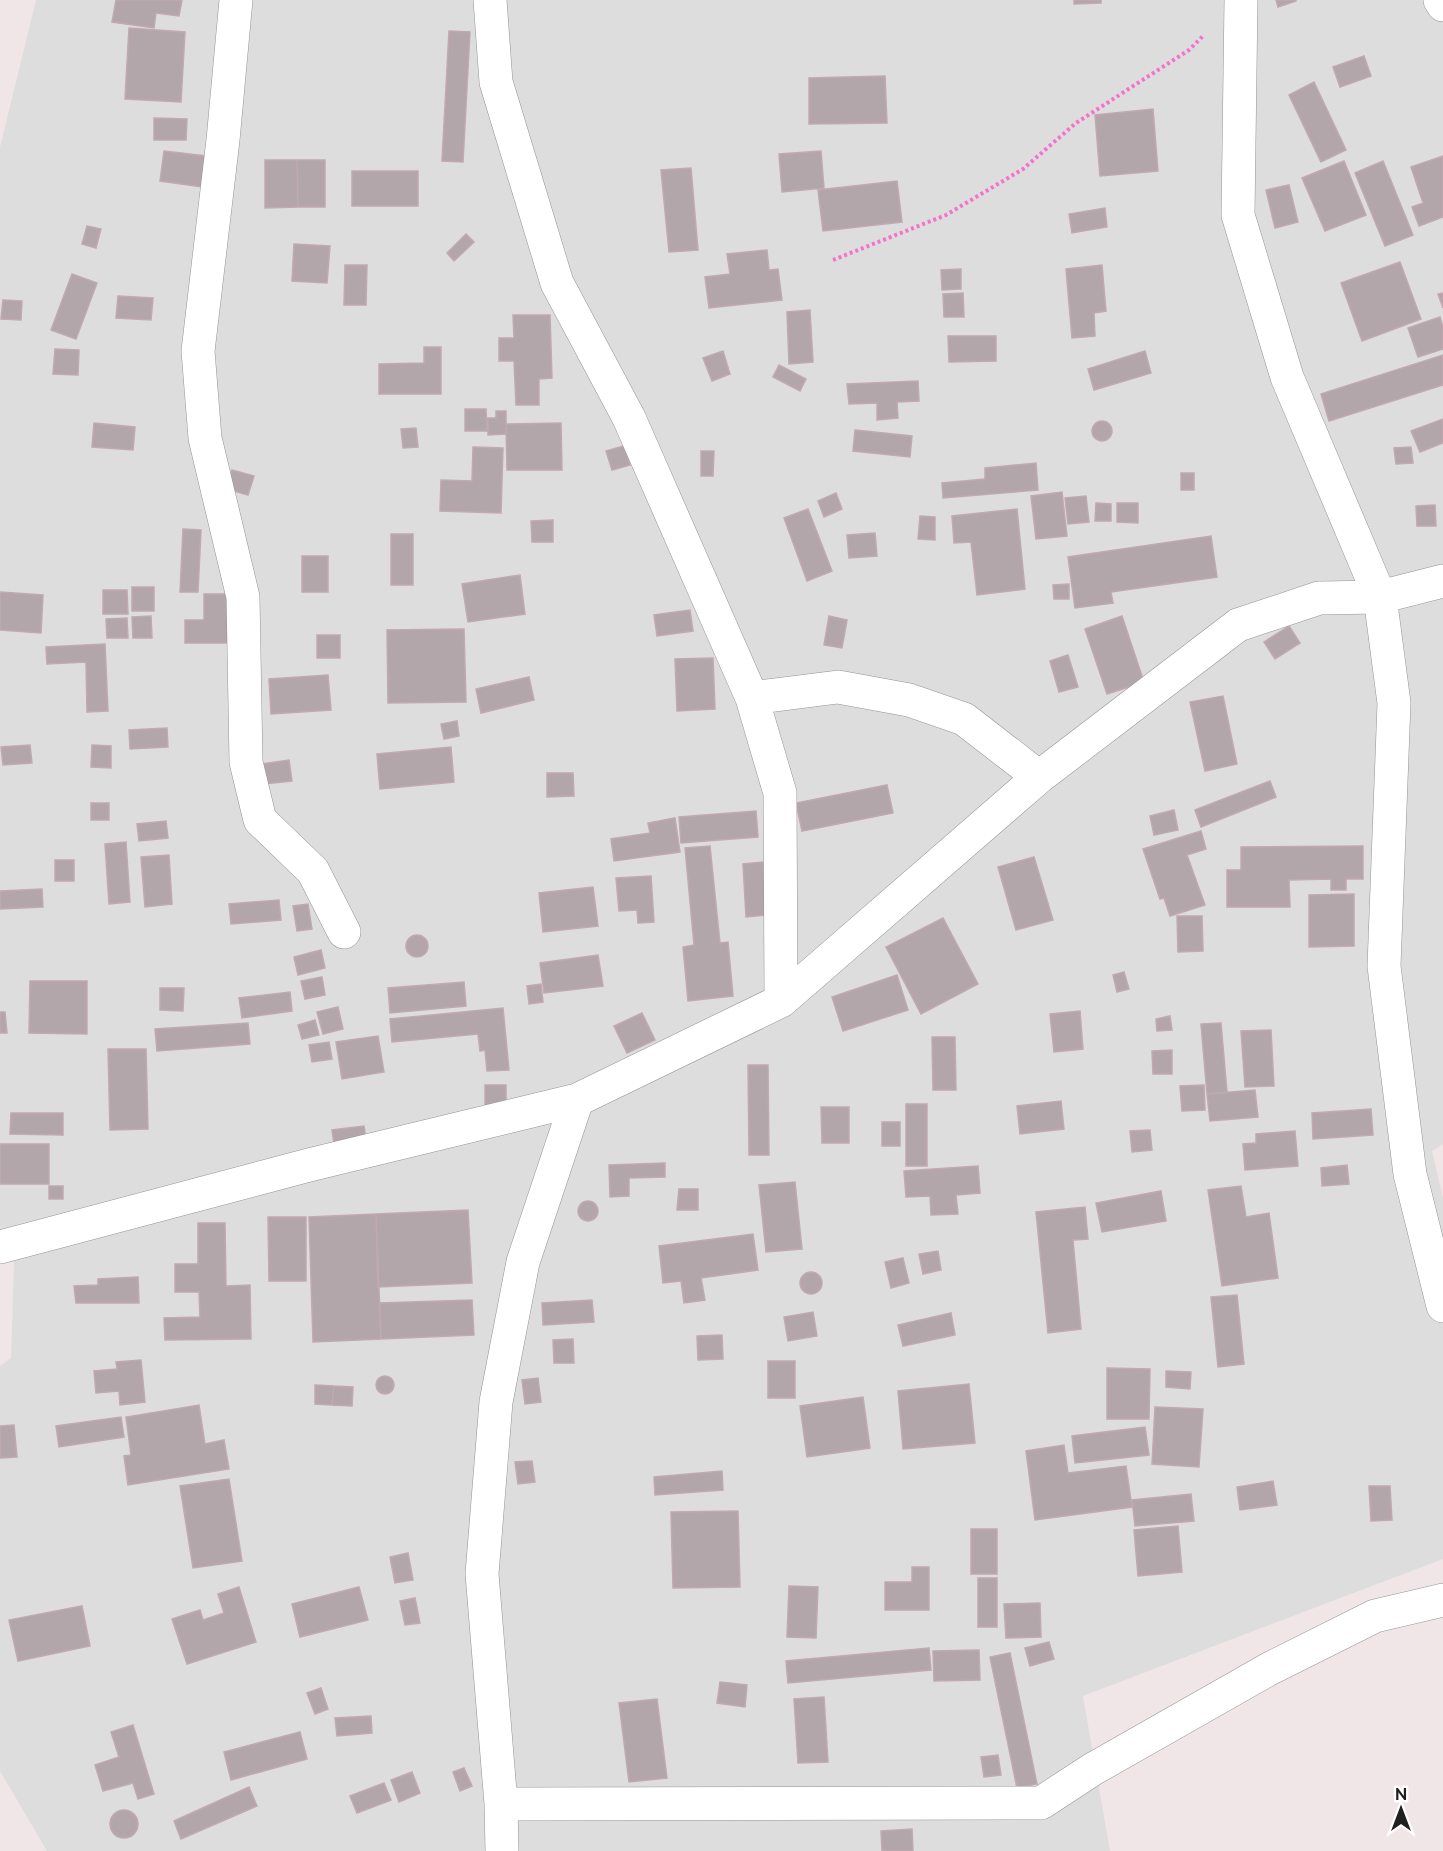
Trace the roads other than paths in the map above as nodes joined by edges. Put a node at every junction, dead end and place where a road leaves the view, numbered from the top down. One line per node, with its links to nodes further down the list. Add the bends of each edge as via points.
1 (236, 0): 10 (street, via 198,351 205,438 243,597 246,762 260,820 313,871)
2 (490, 0): 8 (street, via 496,82 557,283 629,418)
3 (1240, 0): 7 (street, via 1238,215 1287,377)
4 (1440, 0): 5 (street)
5 (1443, 5)
6 (1443, 581): 7 (street)
7 (1380, 597): 9 (street, via 1319,598 1238,625); 14 (street, via 1394,703 1384,966 1410,1174)
8 (752, 698): 9 (street, via 838,687 909,700 963,719); 11 (street, via 780,792)
9 (1039, 777): 11 (street)
10 (344, 932)
11 (781, 1001): 12 (street)
12 (577, 1100): 13 (street, via 309,1165); 16 (street, via 523,1262 496,1402 482,1574)
13 (0, 1247)
14 (1443, 1305)
15 (1443, 1600): 16 (street, via 1375,1616 1269,1668 1041,1803)
16 (501, 1804): 17 (street)
17 (502, 1851)

